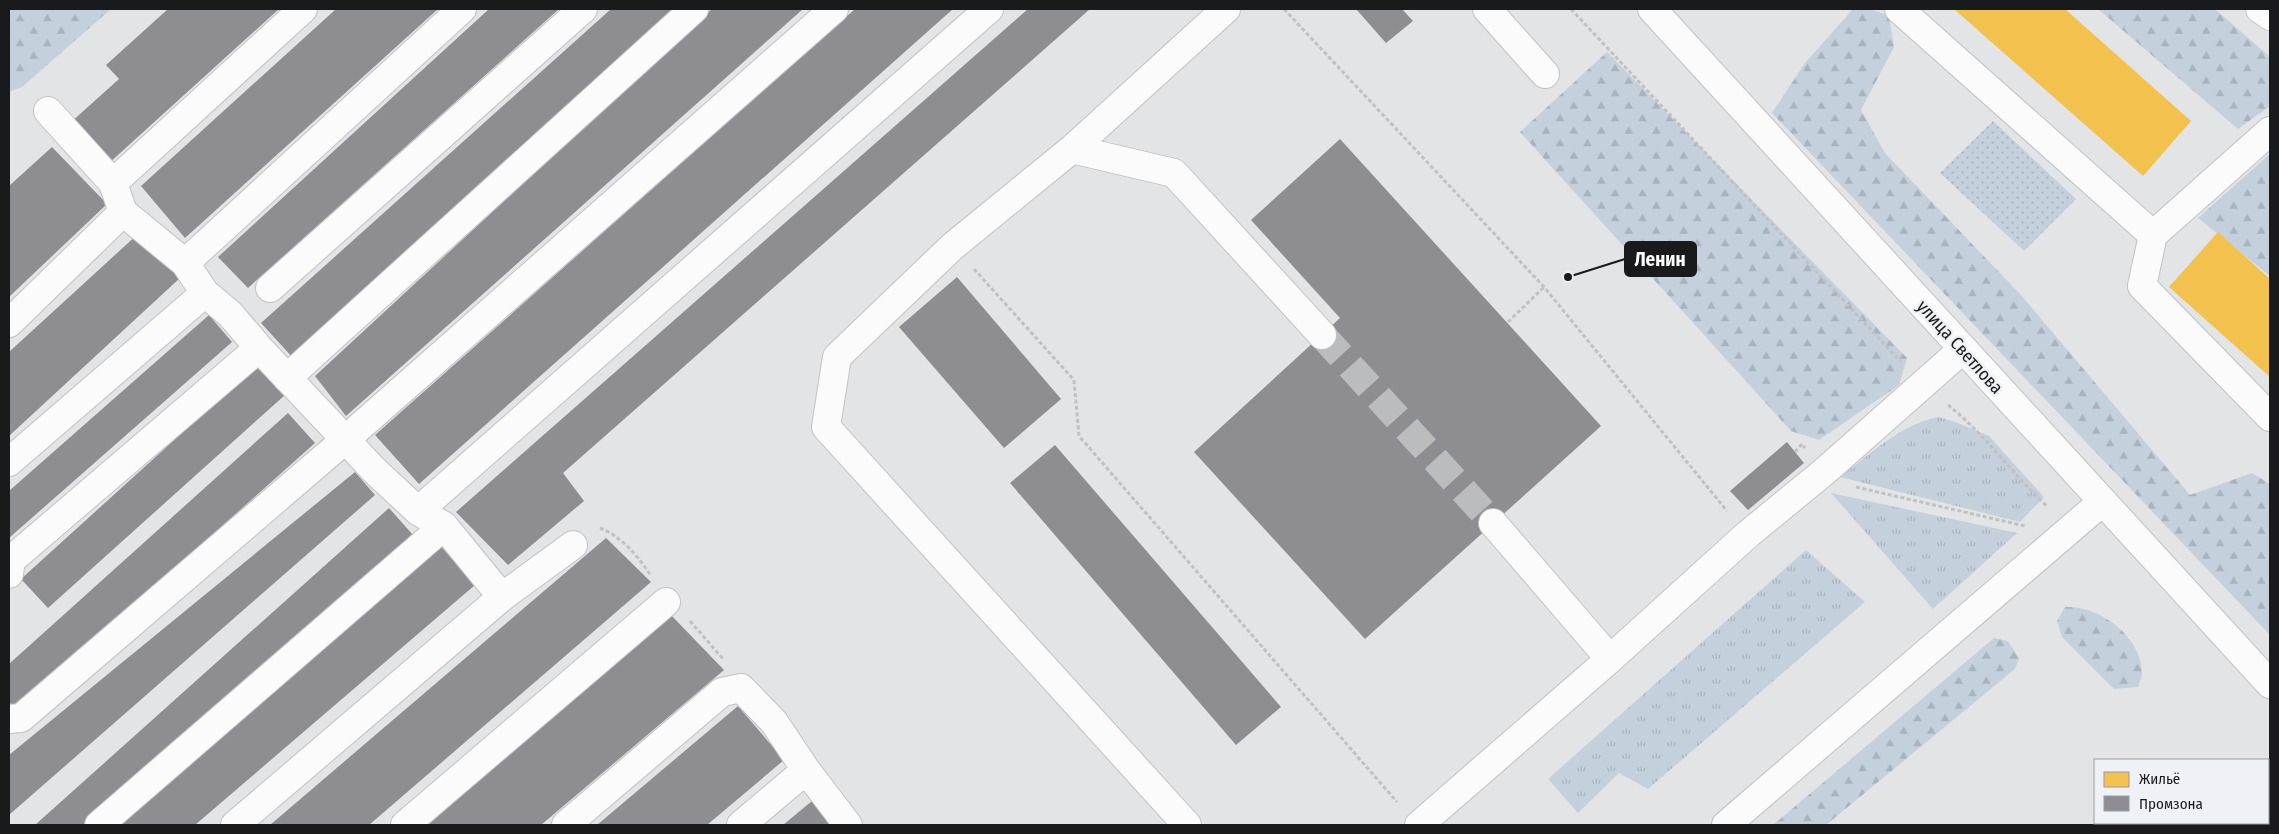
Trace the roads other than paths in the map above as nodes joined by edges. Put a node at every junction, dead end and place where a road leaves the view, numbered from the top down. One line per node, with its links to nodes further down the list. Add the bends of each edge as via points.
1 (303, 9): 17 (street)
2 (462, 9): 20 (street)
3 (583, 9): 21 (street)
4 (694, 9): 27 (street)
5 (834, 9): 29 (street)
6 (990, 9): 32 (street)
7 (1226, 9): 16 (street)
8 (1487, 9): 13 (street)
9 (1652, 9): 26 (street, улица Светлова)
10 (1899, 9): 19 (street)
11 (2260, 9): 12 (street)
12 (2270, 16)
13 (1545, 74)
14 (48, 111): 17 (street)
15 (2270, 132): 19 (street)
16 (1072, 149): 24 (street, via 1174,173); 49 (street, via 952,246 838,356 826,427)
17 (112, 183): 18 (street)
18 (123, 212): 20 (street); 23 (street)
19 (2153, 235): 28 (street, via 2142,286)
20 (185, 263): 22 (street)
21 (270, 288)
22 (205, 293): 25 (street, via 230,314); 30 (street)
23 (9, 323)
24 (1322, 335)
25 (259, 348): 27 (street); 36 (street, via 11,560)
26 (1962, 349): 31 (street, улица Светлова); 39 (street, via 1825,471 1747,534)
27 (287, 378): 29 (street)
28 (2270, 416)
29 (346, 439): 32 (street); 41 (street, via 21,718)
30 (9, 462)
31 (2102, 502): 40 (street, улица Светлова); 51 (street)
32 (418, 511): 34 (street)
33 (1493, 523): 39 (street)
34 (444, 526): 37 (street); 43 (street)
35 (573, 544): 37 (street)
36 (9, 574)
37 (502, 597): 44 (street)
38 (666, 602): 45 (street)
39 (1610, 659): 50 (street)
40 (2270, 684)
41 (9, 720)
42 (806, 770): 46 (street, via 774,722 741,688 722,692); 47 (street); 48 (street)
43 (99, 825)
44 (235, 825)
45 (406, 825)
46 (566, 825)
47 (741, 825)
48 (848, 825)
49 (1187, 825)
50 (1419, 825)
51 (1726, 825)

